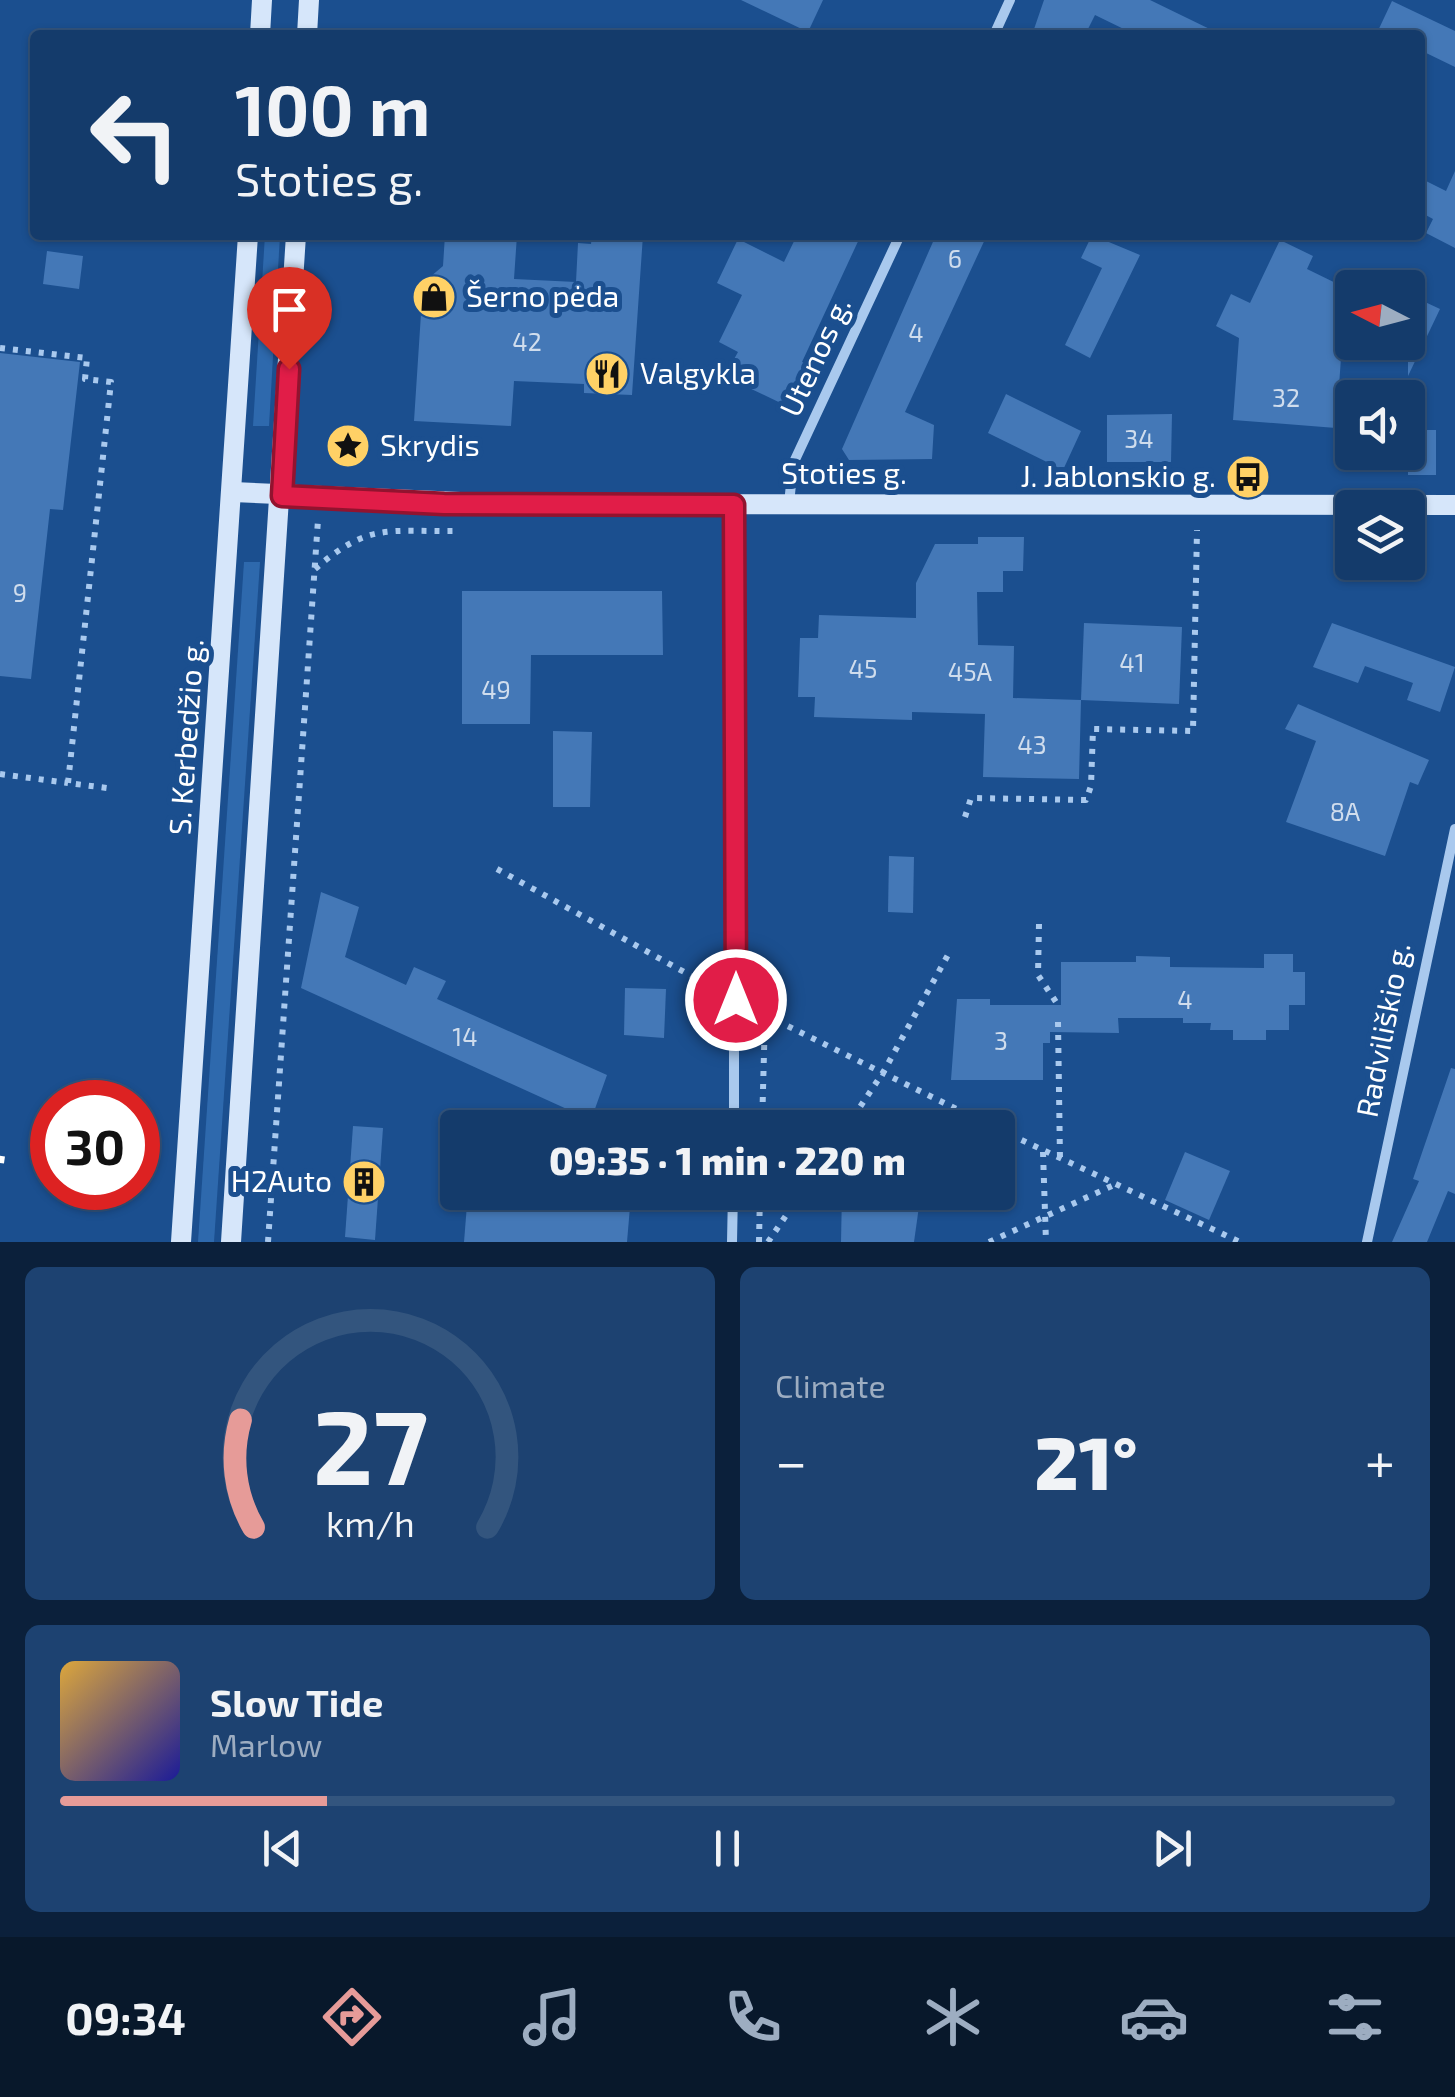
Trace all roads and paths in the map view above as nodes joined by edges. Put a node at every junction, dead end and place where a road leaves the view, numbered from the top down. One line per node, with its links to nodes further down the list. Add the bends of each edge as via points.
1 (262, 0): 4 (main road)
2 (309, 0): 5 (main road)
3 (1010, 0): 6 (street)
4 (260, 30)
5 (307, 30)
6 (996, 30)
7 (248, 240): 11 (main road, S. Kerbedžio g.)
8 (296, 240): 12 (main road)
9 (898, 240): 14 (street, Utenos g., via 793,464)
10 (0, 348): 21 (path, via 87,358 84,379 110,382)
11 (233, 492): 12 (main road, Stoties g.); 45 (main road, S. Kerbedžio g.)
12 (282, 496): 13 (main road, Stoties g.); 46 (main road)
13 (319, 499): 15 (main road, Stoties g.); 19 (path)
14 (789, 504): 15 (main road, Stoties g.); 16 (main road, Stoties g.)
15 (734, 505): 28 (street)
16 (1455, 506)
17 (468, 530): 19 (path, via 374,532 348,540)
18 (1197, 530): 23 (path, via 1193,730 1092,728 1086,800 971,798)
19 (314, 569): 47 (path)
20 (0, 774): 21 (path)
21 (68, 783): 22 (path)
22 (107, 788)
23 (965, 817)
24 (1455, 829): 54 (street, Radviliškio g.)
25 (498, 869): 28 (path)
26 (1039, 924): 29 (path, via 1038,976)
27 (949, 954): 32 (path)
28 (736, 1000): 30 (path); 33 (street)
29 (1058, 1005)
30 (765, 1015): 32 (path); 34 (path)
31 (1058, 1022): 39 (path)
32 (884, 1072): 35 (path); 36 (path)
33 (734, 1110)
34 (762, 1110)
35 (858, 1110)
36 (960, 1110)
37 (1015, 1138): 38 (path)
38 (1043, 1152): 39 (path); 44 (path)
39 (1060, 1159): 40 (path)
40 (1116, 1184): 44 (path); 53 (path)
41 (733, 1210): 48 (street)
42 (759, 1210): 49 (path)
43 (790, 1210): 50 (path)
44 (1043, 1218): 51 (path); 52 (path)
45 (181, 1242)
46 (231, 1242)
47 (268, 1242)
48 (732, 1242)
49 (758, 1242)
50 (768, 1242)
51 (989, 1242)
52 (1046, 1242)
53 (1240, 1242)
54 (1367, 1242)

